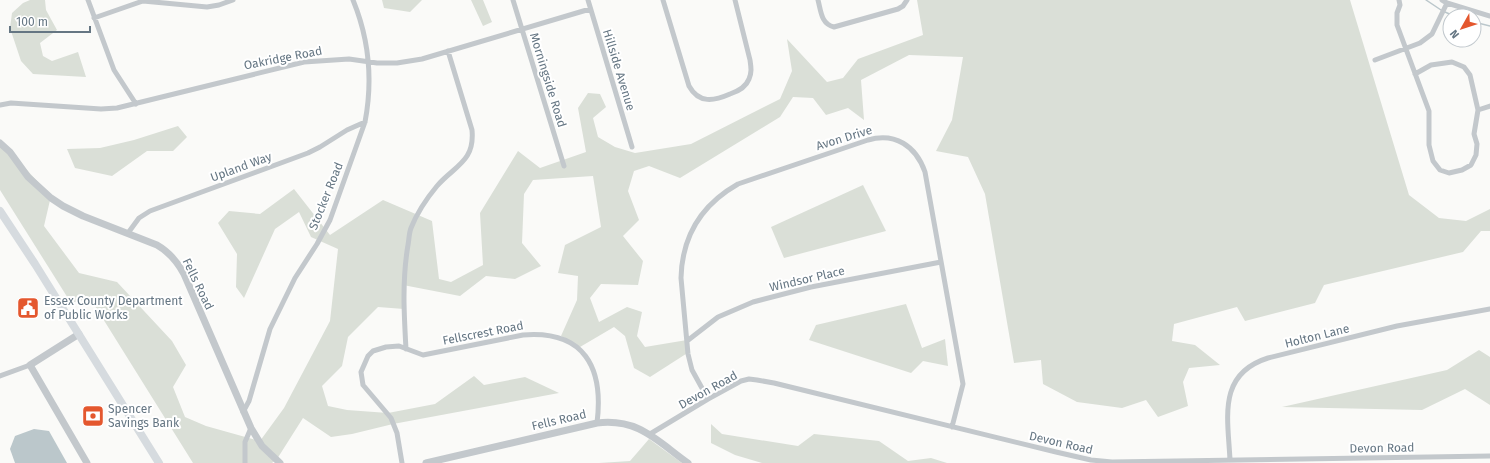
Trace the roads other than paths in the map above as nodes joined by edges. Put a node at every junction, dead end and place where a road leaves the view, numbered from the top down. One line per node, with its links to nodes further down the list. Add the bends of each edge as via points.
1 (88, 0): 14 (street)
2 (233, 0): 14 (street, via 207,7 142,1)
3 (353, 0): 19 (street, Stocker Road, via 364,30)
4 (512, 0): 15 (street, Morningside Road)
5 (588, 0): 12 (street, Hillside Avenue)
6 (663, 0): 7 (street, via 689,86 697,96 717,100 740,90 750,77 752,68)
7 (735, 0)
8 (818, 0): 9 (street, via 823,20 834,27 898,9)
9 (907, 0)
10 (1399, 0): 16 (street, via 1397,26)
11 (1445, 2): 13 (street); 16 (street, via 1432,34)
12 (590, 9): 15 (street, Oakridge Road); 27 (street, Hillside Avenue)
13 (1490, 16)
14 (94, 18): 21 (street, via 114,70)
15 (522, 29): 17 (street, Oakridge Road); 28 (street, Morningside Road)
16 (1407, 49): 18 (street); 20 (street)
17 (448, 51): 19 (street, Oakridge Road, via 403,63); 35 (street, via 472,130 472,140 466,158 436,187 410,229 404,267)
18 (1375, 60)
19 (368, 62): 21 (street, Oakridge Road, via 343,59 304,62); 25 (street, Stocker Road, via 370,72)
20 (1415, 74): 24 (street, via 1431,64 1458,63 1470,75); 24 (street, via 1429,111 1429,145 1433,161 1440,170 1448,173 1471,165 1476,155 1477,144 1474,134)
21 (136, 104): 22 (street, Oakridge Road, via 101,109 11,103)
22 (0, 105)
23 (1490, 106): 24 (street)
24 (1478, 110)
25 (365, 122): 30 (street, Upland Way, via 347,130 320,148 150,211 139,218); 39 (street, Stocker Road, via 330,220 294,278 270,329 249,401)
26 (0, 143): 30 (street, Fells Road, via 28,177 57,202 76,213)
27 (632, 147)
28 (564, 166)
29 (0, 211): 33 (main road)
30 (128, 233): 39 (street, Fells Road, via 157,245 178,264)
31 (941, 262): 34 (street, Windsor Place, via 811,287 753,302 718,317); 34 (street, Avon Drive, via 925,172 920,159 911,148 899,141 881,138 868,140 738,184 705,210 691,232 683,257 681,278); 41 (street, Avon Drive, via 963,384)
32 (1490, 310): 45 (street, Holton Lane, via 1377,331 1268,358 1250,365 1237,378 1230,394)
33 (79, 334): 36 (street); 47 (main road)
34 (687, 341): 38 (street, Avon Drive, via 692,370)
35 (406, 349): 40 (street, Fellscrest Road, via 423,355 523,334 550,335 567,341 581,350 593,368 598,400); 50 (street, Fellscrest Road, via 392,346 373,351 361,372 364,385 390,418 397,433)
36 (30, 365): 37 (street); 46 (street)
37 (0, 376)
38 (708, 399): 41 (street, Devon Road, via 749,379); 43 (street, Devon Road)
39 (243, 412): 42 (street, Fells Road)
40 (597, 423): 43 (street, Fells Road, via 624,423); 51 (street, Fells Road)
41 (952, 427): 45 (street, Devon Road, via 1091,460)
42 (250, 428): 48 (street, via 245,442); 49 (street, Fells Road, via 266,450)
43 (650, 434): 52 (street, Fells Road)
44 (1490, 456): 45 (street, Devon Road)
45 (1230, 460)
46 (88, 463)
47 (159, 463)
48 (245, 463)
49 (280, 463)
50 (402, 463)
51 (426, 463)
52 (688, 463)

